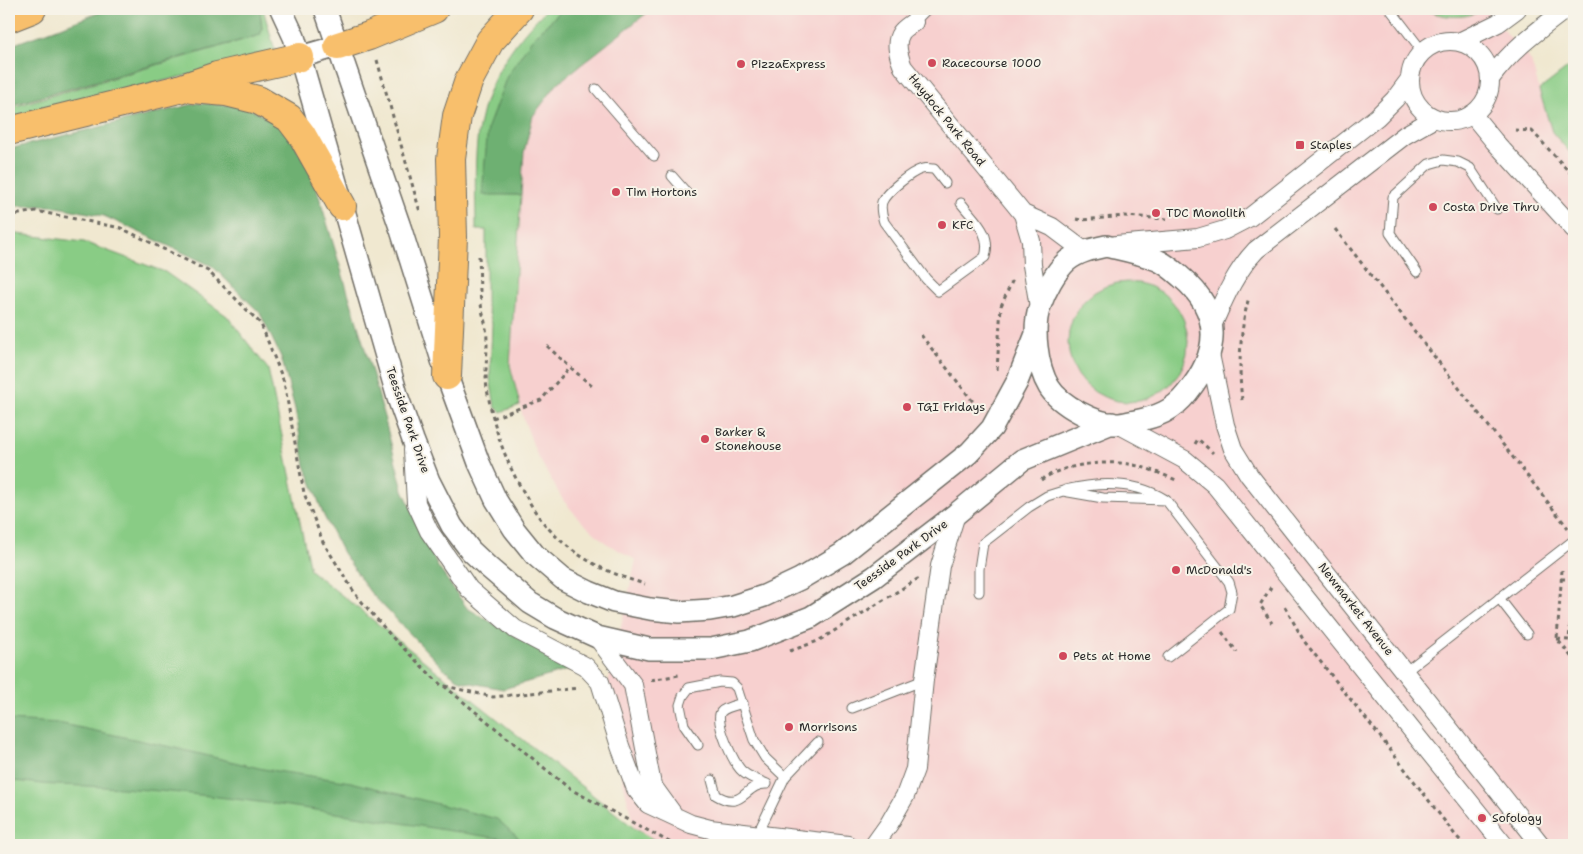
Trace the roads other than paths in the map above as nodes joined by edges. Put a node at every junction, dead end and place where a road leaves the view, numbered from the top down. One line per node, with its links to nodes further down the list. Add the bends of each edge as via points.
1 (32, 9): 11 (highway)
2 (281, 9): 15 (street, Teesside Park Drive)
3 (292, 9): 15 (street)
4 (325, 9): 14 (street)
5 (434, 9): 14 (highway)
6 (519, 9): 40 (highway, via 490,41 469,80 457,116 452,159 453,237)
7 (927, 9): 12 (lane)
8 (1390, 9): 16 (lane)
9 (1517, 9): 13 (street, via 1498,23)
10 (1566, 9): 18 (street, via 1521,43)
11 (9, 18)
12 (914, 22): 31 (street, Haydock Park Road, via 900,33 898,56 903,66)
13 (1459, 42): 16 (street, via 1440,42); 18 (street, via 1469,46 1484,60)
14 (338, 46): 15 (street); 40 (street, via 402,230)
15 (297, 47): 19 (highway); 29 (street, Teesside Park Drive)
16 (1423, 52): 17 (street, via 1416,60)
17 (1410, 79): 22 (street, via 1410,89 1419,107); 33 (street, via 1378,117 1250,217 1225,230 1198,238)
18 (1490, 79): 21 (street, via 1486,99)
19 (179, 88): 23 (highway); 29 (highway, via 226,92 258,100 289,118)
20 (596, 88): 24 (lane)
21 (1472, 114): 22 (street, via 1454,121); 32 (street)
22 (1434, 118): 37 (street, via 1405,135 1256,250 1231,284)
23 (9, 131)
24 (654, 156)
25 (672, 176): 27 (lane)
26 (945, 183): 28 (lane, via 934,169 924,168 885,195 881,205 884,222 938,291 985,257 985,232)
27 (686, 192)
28 (961, 204)
29 (342, 206): 42 (street, Teesside Park Drive)
30 (1497, 209): 35 (lane, via 1470,168 1443,160 1429,164 1393,197 1390,233)
31 (1023, 214): 34 (street, via 1052,227); 36 (street, via 1031,241)
32 (1574, 229)
33 (1106, 246): 34 (street); 37 (street, via 1159,260 1192,286 1204,304)
34 (1084, 251): 36 (street, via 1068,261 1057,274)
35 (1417, 272)
36 (1039, 307): 38 (street)
37 (1212, 326): 39 (street)
38 (1036, 334): 40 (street, via 1018,382 992,428 969,453 842,554 764,596 710,610 650,610 614,602 563,579 535,555 496,500 478,463); 41 (street, via 1040,367 1049,388 1083,414)
39 (1210, 354): 41 (street, via 1197,381 1170,408 1156,417); 52 (street, Newmarket Avenue, via 1233,449 1249,475)
40 (447, 376)
41 (1115, 424): 45 (street, Teesside Park Drive, via 1022,460); 66 (street, via 1185,460 1215,485)
42 (412, 440): 50 (street, Teesside Park Drive, via 452,526 472,551 530,603); 62 (street, via 416,503 429,531 469,589 515,629 585,666 600,682 636,788 648,804)
43 (1063, 491): 44 (lane, via 1103,498); 44 (lane, via 1087,485 1121,485 1141,488); 47 (lane, via 1029,507 983,543)
44 (1166, 500): 51 (lane, via 1229,582 1232,592 1229,609)
45 (956, 514): 50 (street, Teesside Park Drive, via 874,577 811,617 750,641 711,649 681,650 649,649); 53 (street, via 940,566)
46 (1574, 540): 48 (lane)
47 (978, 592)
48 (1499, 598): 49 (lane); 52 (lane)
49 (1527, 634)
50 (597, 637): 62 (street, via 633,684 652,785)
51 (1168, 657)
52 (1405, 672): 67 (street, Newmarket Avenue)
53 (924, 680): 55 (lane); 65 (street, via 915,770 905,796)
54 (743, 703): 57 (lane, via 738,688 732,683 689,688 680,705 684,725); 58 (lane, via 754,740 765,758); 60 (lane, via 722,710 719,716 721,728 743,773)
55 (852, 708)
56 (818, 742): 58 (lane)
57 (698, 745)
58 (785, 777): 61 (lane)
59 (712, 780): 60 (lane, via 716,795 726,801 735,801 759,784)
60 (768, 784): 61 (lane)
61 (779, 789): 63 (lane)
62 (673, 815): 63 (street, via 710,829)
63 (757, 835): 64 (street)
64 (848, 845)
65 (874, 845)
66 (1504, 845)
67 (1541, 845)

